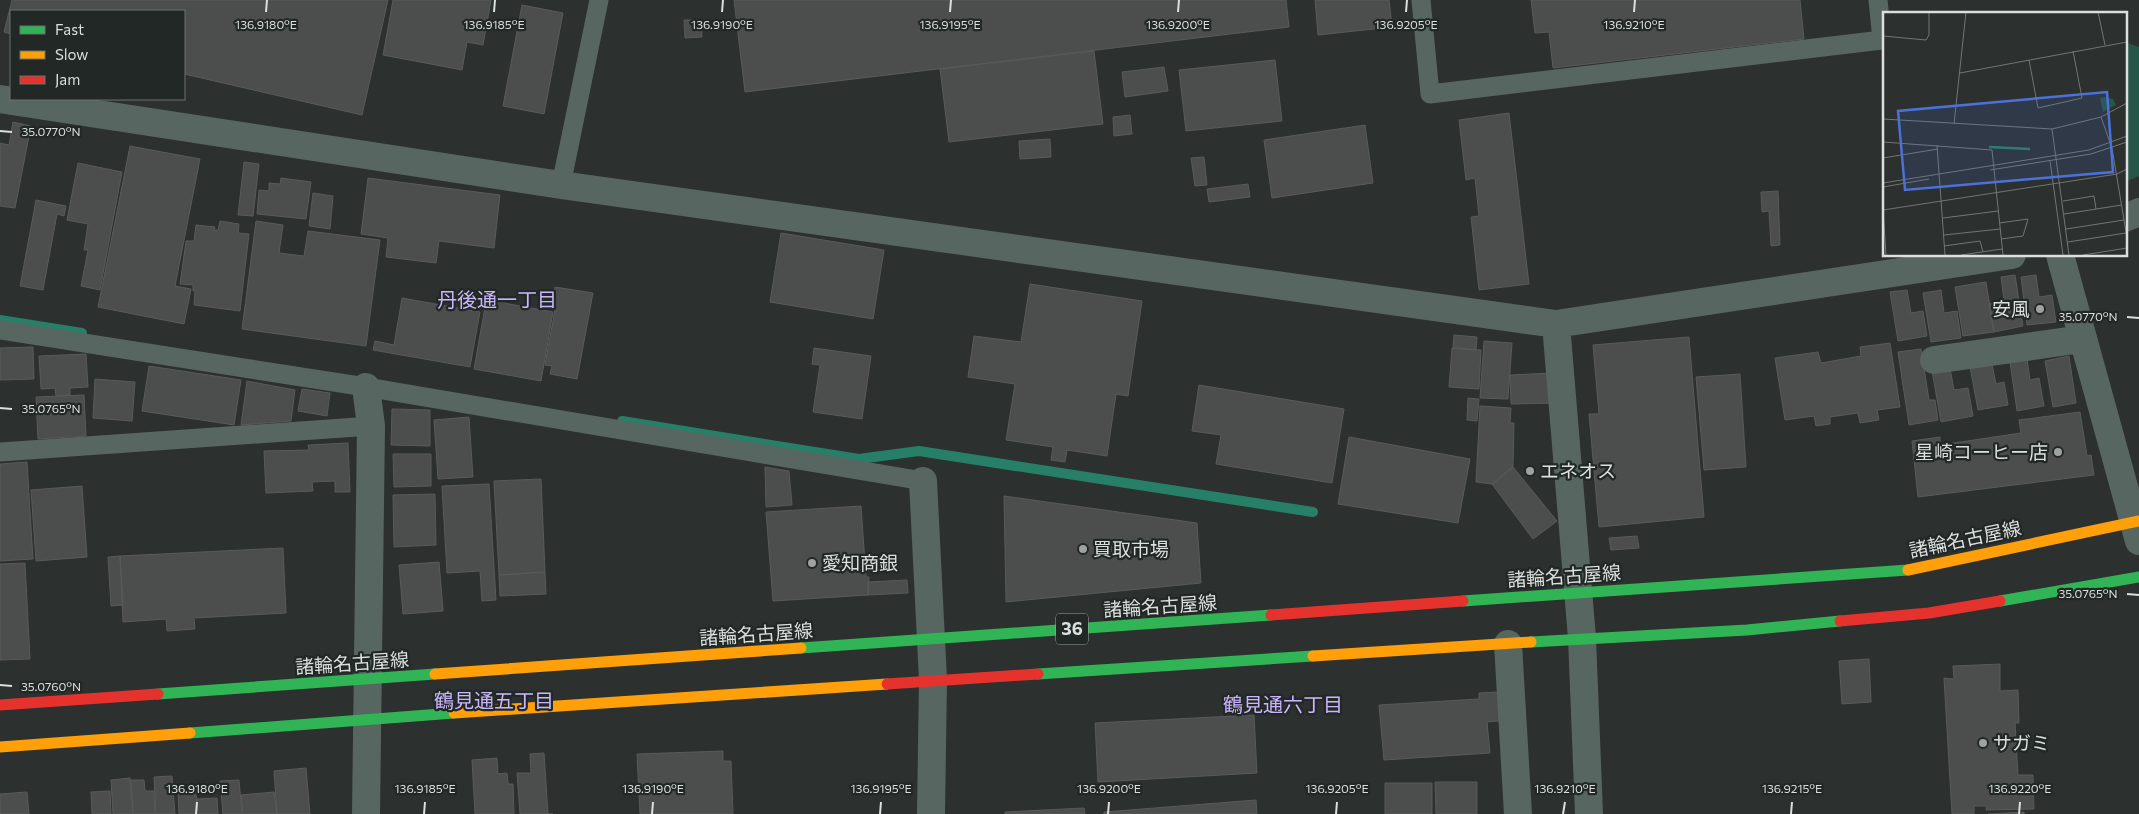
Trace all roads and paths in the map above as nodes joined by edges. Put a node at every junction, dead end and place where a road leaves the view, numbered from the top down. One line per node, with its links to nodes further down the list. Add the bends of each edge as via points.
1 (599, 0): 5 (lane)
2 (1421, 0): 3 (lane, via 1430,94 1882,40)
3 (1878, 0)
4 (0, 99): 5 (street)
5 (561, 185): 10 (street)
6 (2139, 212): 7 (street)
7 (2126, 218)
8 (2005, 256): 10 (street)
9 (2060, 256): 12 (street)
10 (1556, 324): 20 (street)
11 (0, 330): 14 (lane)
12 (2082, 339): 13 (street); 18 (street)
13 (1934, 360)
14 (366, 387): 15 (street); 17 (lane)
15 (371, 426): 16 (lane); 24 (street)
16 (0, 452)
17 (923, 481): 22 (street)
18 (2137, 528): 20 (main road, 諸輪名古屋線 / 36, via 1906,570)
19 (2139, 577): 21 (main road, 36, via 1929,613 1747,630)
20 (1578, 593): 21 (street); 22 (main road, 諸輪名古屋線 / 36)
21 (1582, 638): 23 (main road, 36); 32 (street)
22 (931, 640): 24 (main road, 諸輪名古屋線 / 36); 25 (street)
23 (1508, 644): 25 (main road, 36); 31 (street)
24 (367, 680): 26 (main road, 諸輪名古屋線 / 36); 27 (street)
25 (933, 680): 27 (main road, 36); 30 (street)
26 (0, 705)
27 (367, 719): 28 (main road, 36); 29 (street)
28 (0, 747)
29 (366, 814)
30 (930, 814)
31 (1518, 814)
32 (1589, 814)

